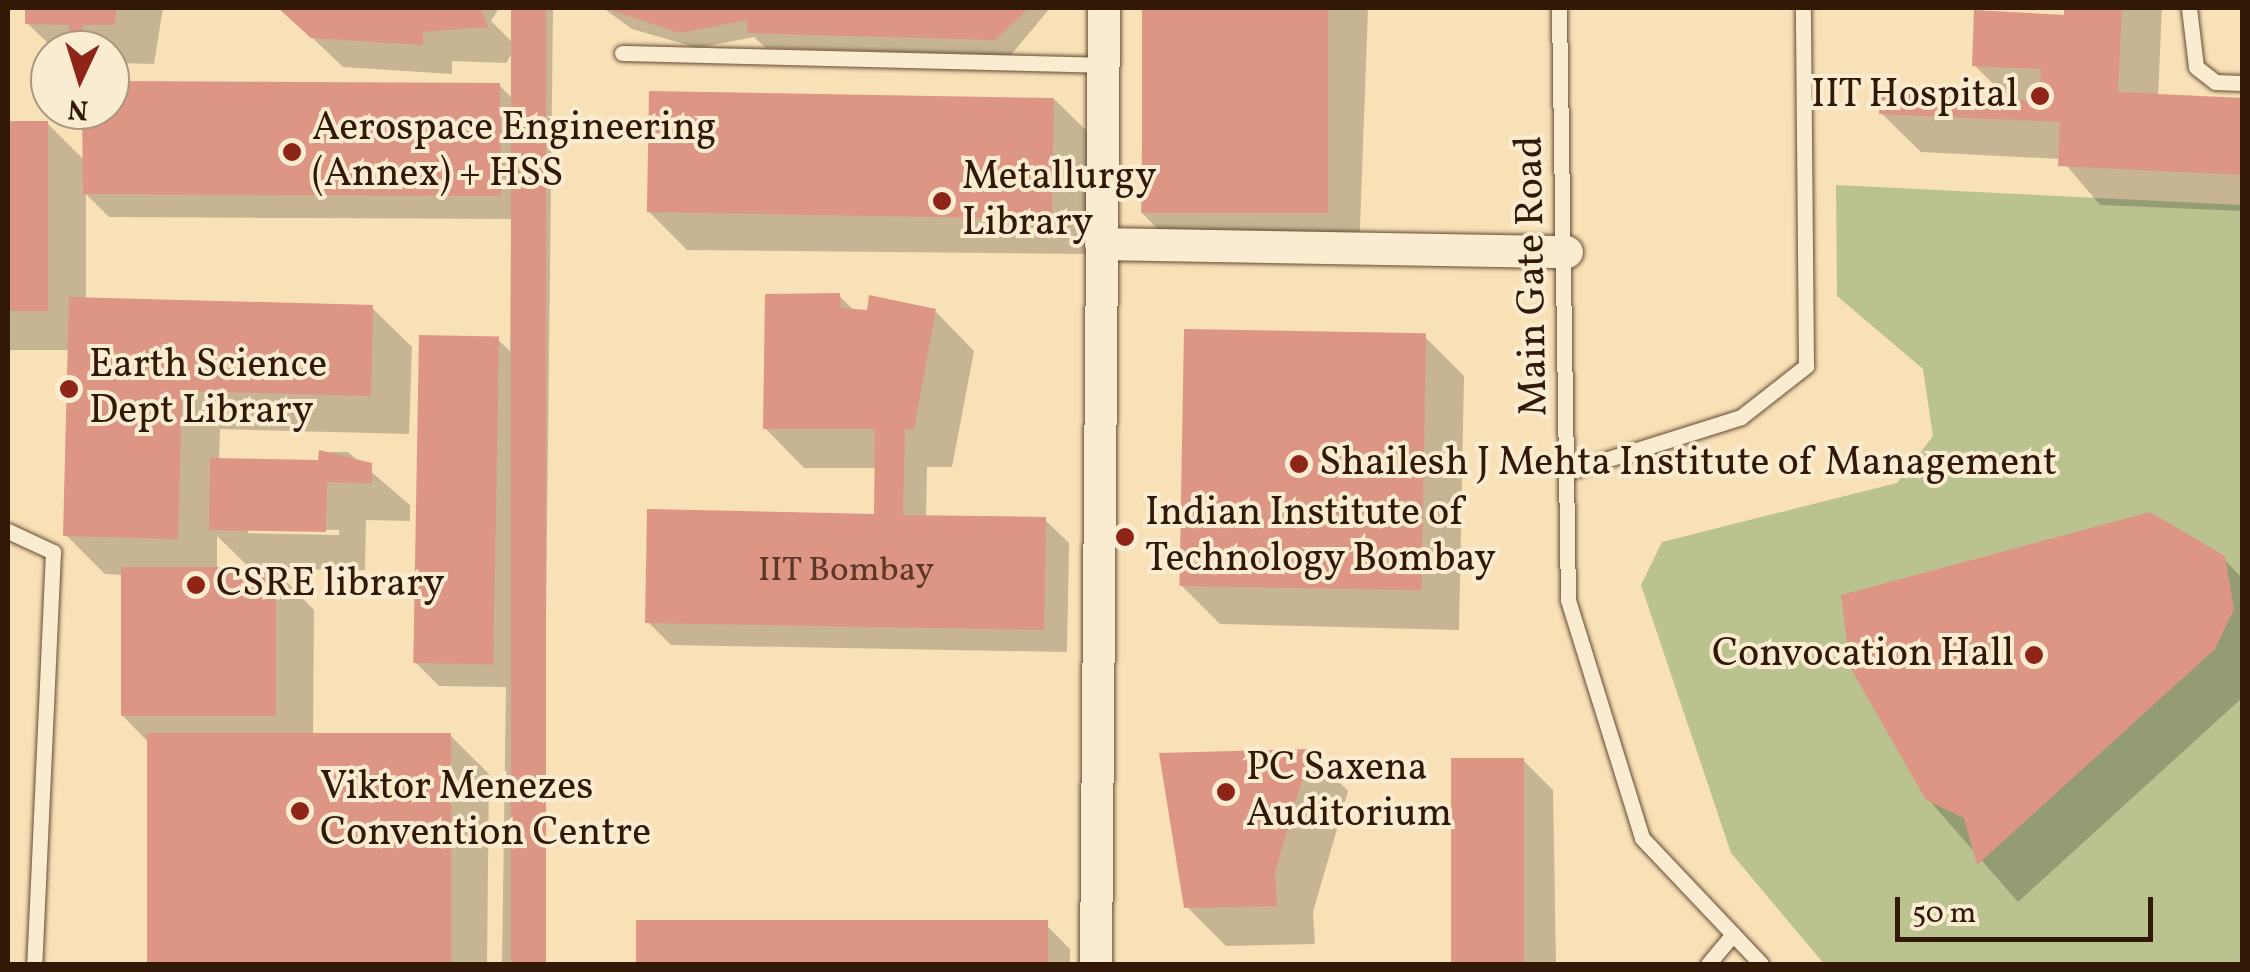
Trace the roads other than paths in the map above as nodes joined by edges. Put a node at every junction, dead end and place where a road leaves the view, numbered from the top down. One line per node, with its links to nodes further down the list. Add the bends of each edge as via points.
1 (1104, 8): 6 (street)
2 (1559, 8): 9 (lane, Main Gate Road)
3 (1803, 8): 10 (lane, via 1806,366 1741,417)
4 (2189, 8): 7 (lane, via 2196,68 2215,82)
5 (622, 53): 6 (lane)
6 (1103, 65): 8 (street)
7 (2242, 83)
8 (1102, 244): 9 (street); 14 (street)
9 (1568, 252): 10 (lane, Main Gate Road)
10 (1567, 472): 12 (lane, Main Gate Road, via 1568,600 1642,838)
11 (8, 531): 13 (lane, via 53,552)
12 (1732, 934): 15 (lane); 16 (lane, Main Gate Road)
13 (34, 964)
14 (1096, 964)
15 (1708, 964)
16 (1761, 964)

